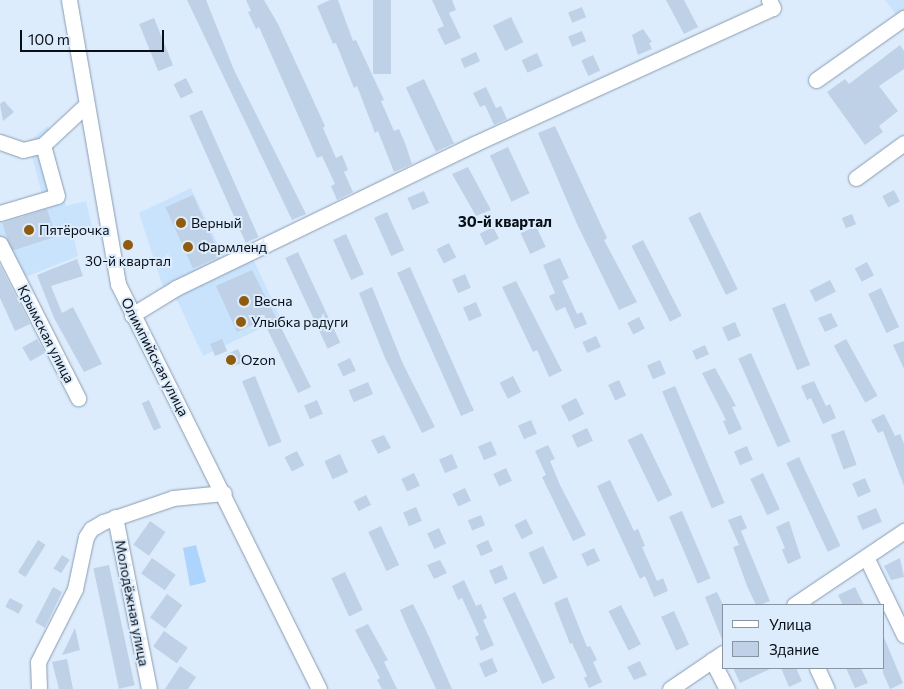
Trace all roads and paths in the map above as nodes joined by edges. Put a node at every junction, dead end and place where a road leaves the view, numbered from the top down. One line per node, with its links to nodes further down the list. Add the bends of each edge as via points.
1 (69, 0): 5 (street, Олимпийская улица)
2 (770, 0): 12 (street, via 773,8 442,160 176,288)
3 (904, 18): 4 (street)
4 (816, 80)
5 (86, 105): 8 (street); 12 (street, Олимпийская улица, via 118,284)
6 (0, 142): 8 (street, via 23,150)
7 (904, 143): 9 (street)
8 (43, 145): 10 (street, via 57,196)
9 (856, 178)
10 (0, 213)
11 (0, 244): 13 (street, Крымская улица)
12 (132, 315): 14 (street, Олимпийская улица)
13 (78, 398)
14 (224, 493): 15 (street, via 173,498); 24 (street, Олимпийская улица)
15 (115, 518): 22 (street, via 95,526 86,536 75,589 38,662); 23 (street, Молодёжная улица)
16 (904, 531): 17 (street)
17 (866, 557): 18 (street); 19 (street)
18 (796, 604)
19 (904, 635)
20 (717, 656): 25 (street); 26 (street)
21 (817, 669): 27 (street)
22 (39, 689)
23 (149, 689)
24 (320, 689)
25 (670, 689)
26 (727, 689)
27 (827, 689)

